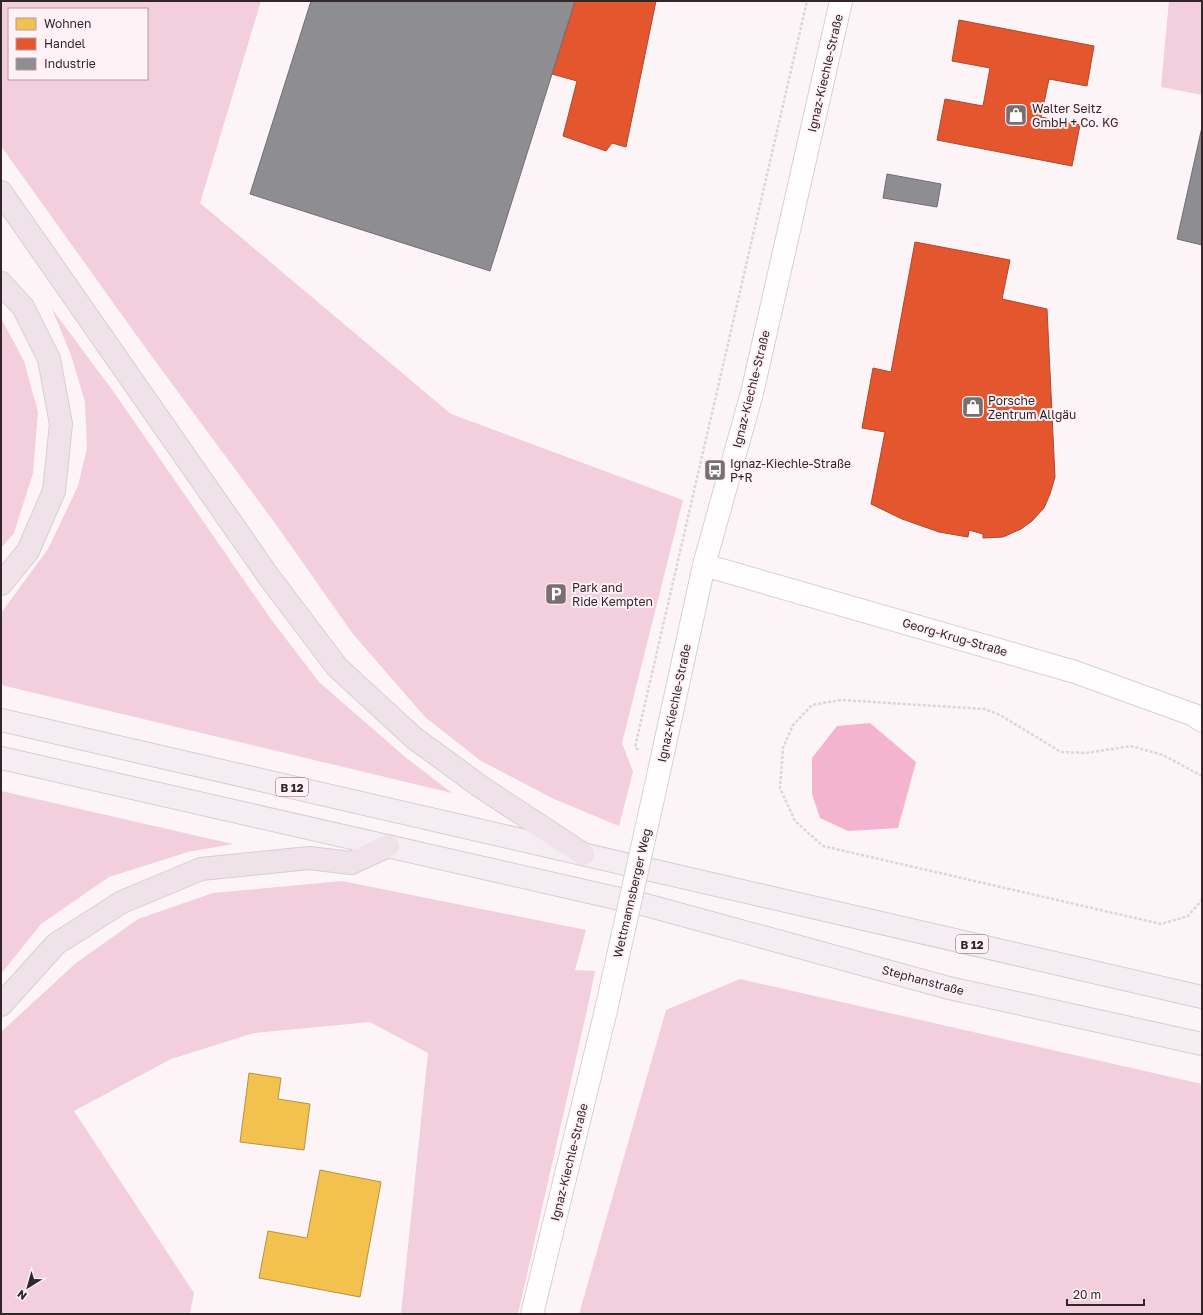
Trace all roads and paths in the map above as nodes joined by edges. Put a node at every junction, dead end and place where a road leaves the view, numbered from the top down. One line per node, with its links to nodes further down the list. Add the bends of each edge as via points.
1 (806, 1): 9 (path)
2 (841, 1): 5 (street, Ignaz-Kiechle-Straße, via 752,393)
3 (1, 192): 14 (highway, via 269,577 337,667 414,738 481,787)
4 (1, 283): 6 (highway, via 23,307 49,359 61,424 54,491 28,551)
5 (704, 565): 8 (street, Georg-Krug-Straße, via 1075,672 1194,715); 11 (street, Ignaz-Kiechle-Straße)
6 (1, 584)
7 (1, 720): 14 (main road, B 12)
8 (1202, 721)
9 (635, 747)
10 (1, 758): 13 (main road, Stephanstraße)
11 (658, 776): 18 (street, Wettmannsberger Weg, bridge)
12 (1202, 776): 15 (path, via 1163,755 1131,746 1086,752 1061,752 1000,715 985,709 842,700 812,705 793,725 783,748 780,788 795,821 823,846 1161,924 1188,916)
13 (388, 846): 17 (highway, via 351,863 309,858 201,868 122,902 56,944); 19 (main road, Stephanstraße, via 646,905 949,988)
14 (583, 854): 16 (main road, B 12)
15 (1202, 900)
16 (1202, 997)
17 (1, 1005)
18 (606, 1010): 20 (street, Ignaz-Kiechle-Straße)
19 (1202, 1044)
20 (532, 1314)

